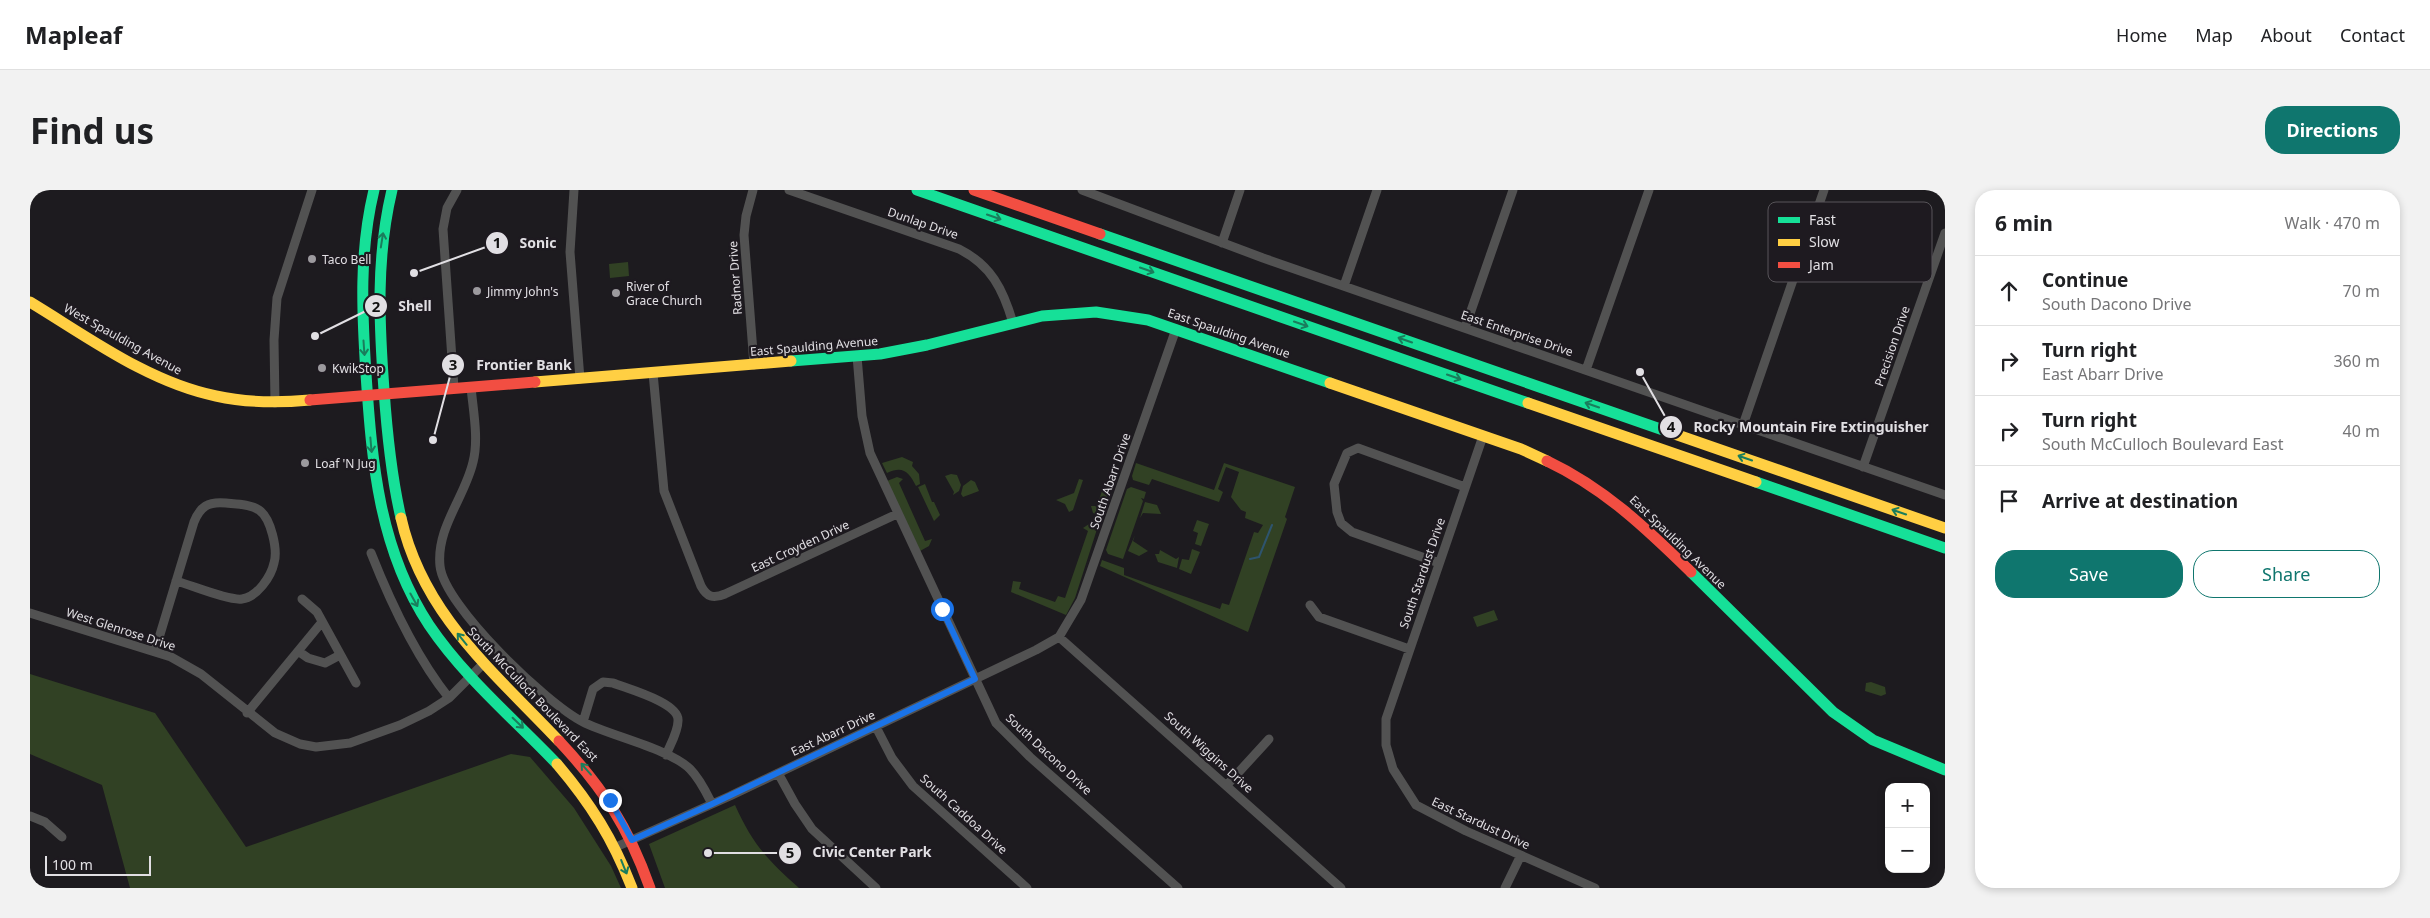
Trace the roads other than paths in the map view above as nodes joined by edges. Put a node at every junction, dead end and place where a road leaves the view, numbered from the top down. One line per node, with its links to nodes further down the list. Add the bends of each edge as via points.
1 (312, 190): 36 (street, via 277,298)
2 (374, 190): 35 (main road, one-way to 35, via 365,226 361,264 360,301)
3 (392, 190): 34 (main road, South McCulloch Boulevard East, one-way to 3, via 378,273)
4 (457, 190): 33 (street, via 447,208 444,225)
5 (574, 190): 31 (street, via 570,252)
6 (753, 190): 28 (street, Radnor Drive, via 744,235)
7 (789, 190): 24 (street, Dunlap Drive, via 972,256 992,274 1007,303)
8 (917, 190): 44 (main road, one-way to 44)
9 (974, 190): 43 (main road, one-way to 9)
10 (1082, 190): 18 (street, East Enterprise Drive)
11 (1240, 190): 18 (street)
12 (1377, 190): 22 (street)
13 (1513, 190): 25 (street)
14 (1649, 190): 29 (street)
15 (1824, 190): 16 (street)
16 (1820, 202)
17 (1945, 233): 19 (street, Precision Drive)
18 (1222, 243): 22 (street, East Enterprise Drive)
19 (1932, 271)
20 (1792, 282): 37 (street)
21 (1928, 282): 39 (street, Precision Drive)
22 (1344, 286): 25 (street, East Enterprise Drive)
23 (30, 302): 36 (main road, West Spaulding Avenue, via 181,386 228,399)
24 (1012, 323): 26 (main road, East Spaulding Avenue, via 1054,314 1093,312 1131,316); 27 (main road, East Spaulding Avenue, via 913,349)
25 (1465, 328): 29 (street, East Enterprise Drive)
26 (1176, 329): 38 (main road, East Spaulding Avenue); 52 (street, South Abarr Drive, via 1081,600)
27 (857, 356): 28 (main road, East Spaulding Avenue); 42 (street, South Dacono Drive, via 867,442)
28 (754, 365): 30 (main road, East Spaulding Avenue)
29 (1586, 370): 37 (street, East Enterprise Drive)
30 (653, 373): 31 (main road, East Spaulding Avenue); 42 (street, East Croyden Drive, via 665,498 701,586 713,598)
31 (580, 379): 32 (main road, East Spaulding Avenue)
32 (471, 387): 33 (main road, East Spaulding Avenue); 64 (street, via 474,460 449,518 442,541 440,566 449,592 503,656 553,701)
33 (454, 388): 34 (main road, East Spaulding Avenue)
34 (385, 394): 35 (main road, West Spaulding Avenue); 57 (main road, South McCulloch Boulevard East, one-way to 34, via 433,599 408,545 393,488)
35 (368, 396): 36 (main road, West Spaulding Avenue); 58 (main road, one-way to 58, via 376,491 391,550 418,608 442,643)
36 (275, 403)
37 (1743, 425): 39 (street, East Enterprise Drive)
38 (1483, 436): 40 (street, South Stardust Drive); 68 (main road, East Spaulding Avenue, via 1543,458 1598,488 1642,524 1832,712 1873,740)
39 (1864, 467): 41 (street, East Enterprise Drive)
40 (1465, 487): 46 (street, South Stardust Drive); 46 (street, via 1358,448 1347,453 1334,484 1341,523 1352,532)
41 (1945, 495)
42 (897, 514): 59 (street, South Dacono Drive)
43 (1945, 528)
44 (1945, 548)
45 (371, 553): 61 (street, via 404,626)
46 (1439, 563): 53 (street, South Stardust Drive)
47 (176, 581): 47 (street, via 194,522 203,506 210,503 244,505 259,510 268,521 275,562 250,597 236,599); 54 (street)
48 (302, 599): 51 (street, via 317,612)
49 (1310, 604): 53 (street, via 1319,617)
50 (30, 613): 54 (street, West Glenrose Drive)
51 (322, 622): 55 (street); 56 (street)
52 (1059, 637): 59 (street, East Abarr Drive); 70 (street, South Wiggins Drive)
53 (1409, 649): 63 (street, South Stardust Drive)
54 (155, 651): 62 (street, West Glenrose Drive, via 201,674)
55 (298, 651): 56 (street, via 325,663); 62 (street)
56 (340, 655): 60 (street)
57 (483, 664): 58 (street, West Glenrose Drive); 74 (main road, South McCulloch Boulevard East, one-way to 57, via 610,800 586,768)
58 (471, 676): 61 (street, West Glenrose Drive); 75 (main road, one-way to 75, via 572,779 595,809)
59 (975, 679): 65 (street, East Abarr Drive); 81 (street, South Dacono Drive, via 996,723)
60 (356, 684)
61 (449, 698): 62 (street, West Glenrose Drive, via 400,725 333,747 316,747 287,740)
62 (247, 713)
63 (1386, 719): 76 (street, East Stardust Drive, via 1386,745 1393,769 1416,805)
64 (583, 722): 67 (street); 67 (street, via 593,689 604,682 670,706 677,713 678,721)
65 (876, 726): 69 (street, East Abarr Drive); 80 (street, South Caddoa Drive, via 892,758 913,786)
66 (1269, 739): 70 (street)
67 (666, 755): 71 (street, via 690,769)
68 (1945, 770)
69 (778, 773): 71 (street, East Abarr Drive); 79 (street, via 812,829)
70 (1227, 785): 82 (street, South Wiggins Drive)
71 (712, 804): 74 (street, East Abarr Drive)
72 (30, 816): 73 (street, via 45,822)
73 (62, 837)
74 (632, 840): 75 (street, East Abarr Drive); 78 (main road, South McCulloch Boulevard East)
75 (616, 847): 77 (main road, one-way to 77)
76 (1521, 855): 83 (street); 84 (street, East Stardust Drive)
77 (632, 888)
78 (650, 888)
79 (876, 888)
80 (1027, 888)
81 (1178, 888)
82 (1341, 888)
83 (1505, 888)
84 (1595, 888)

